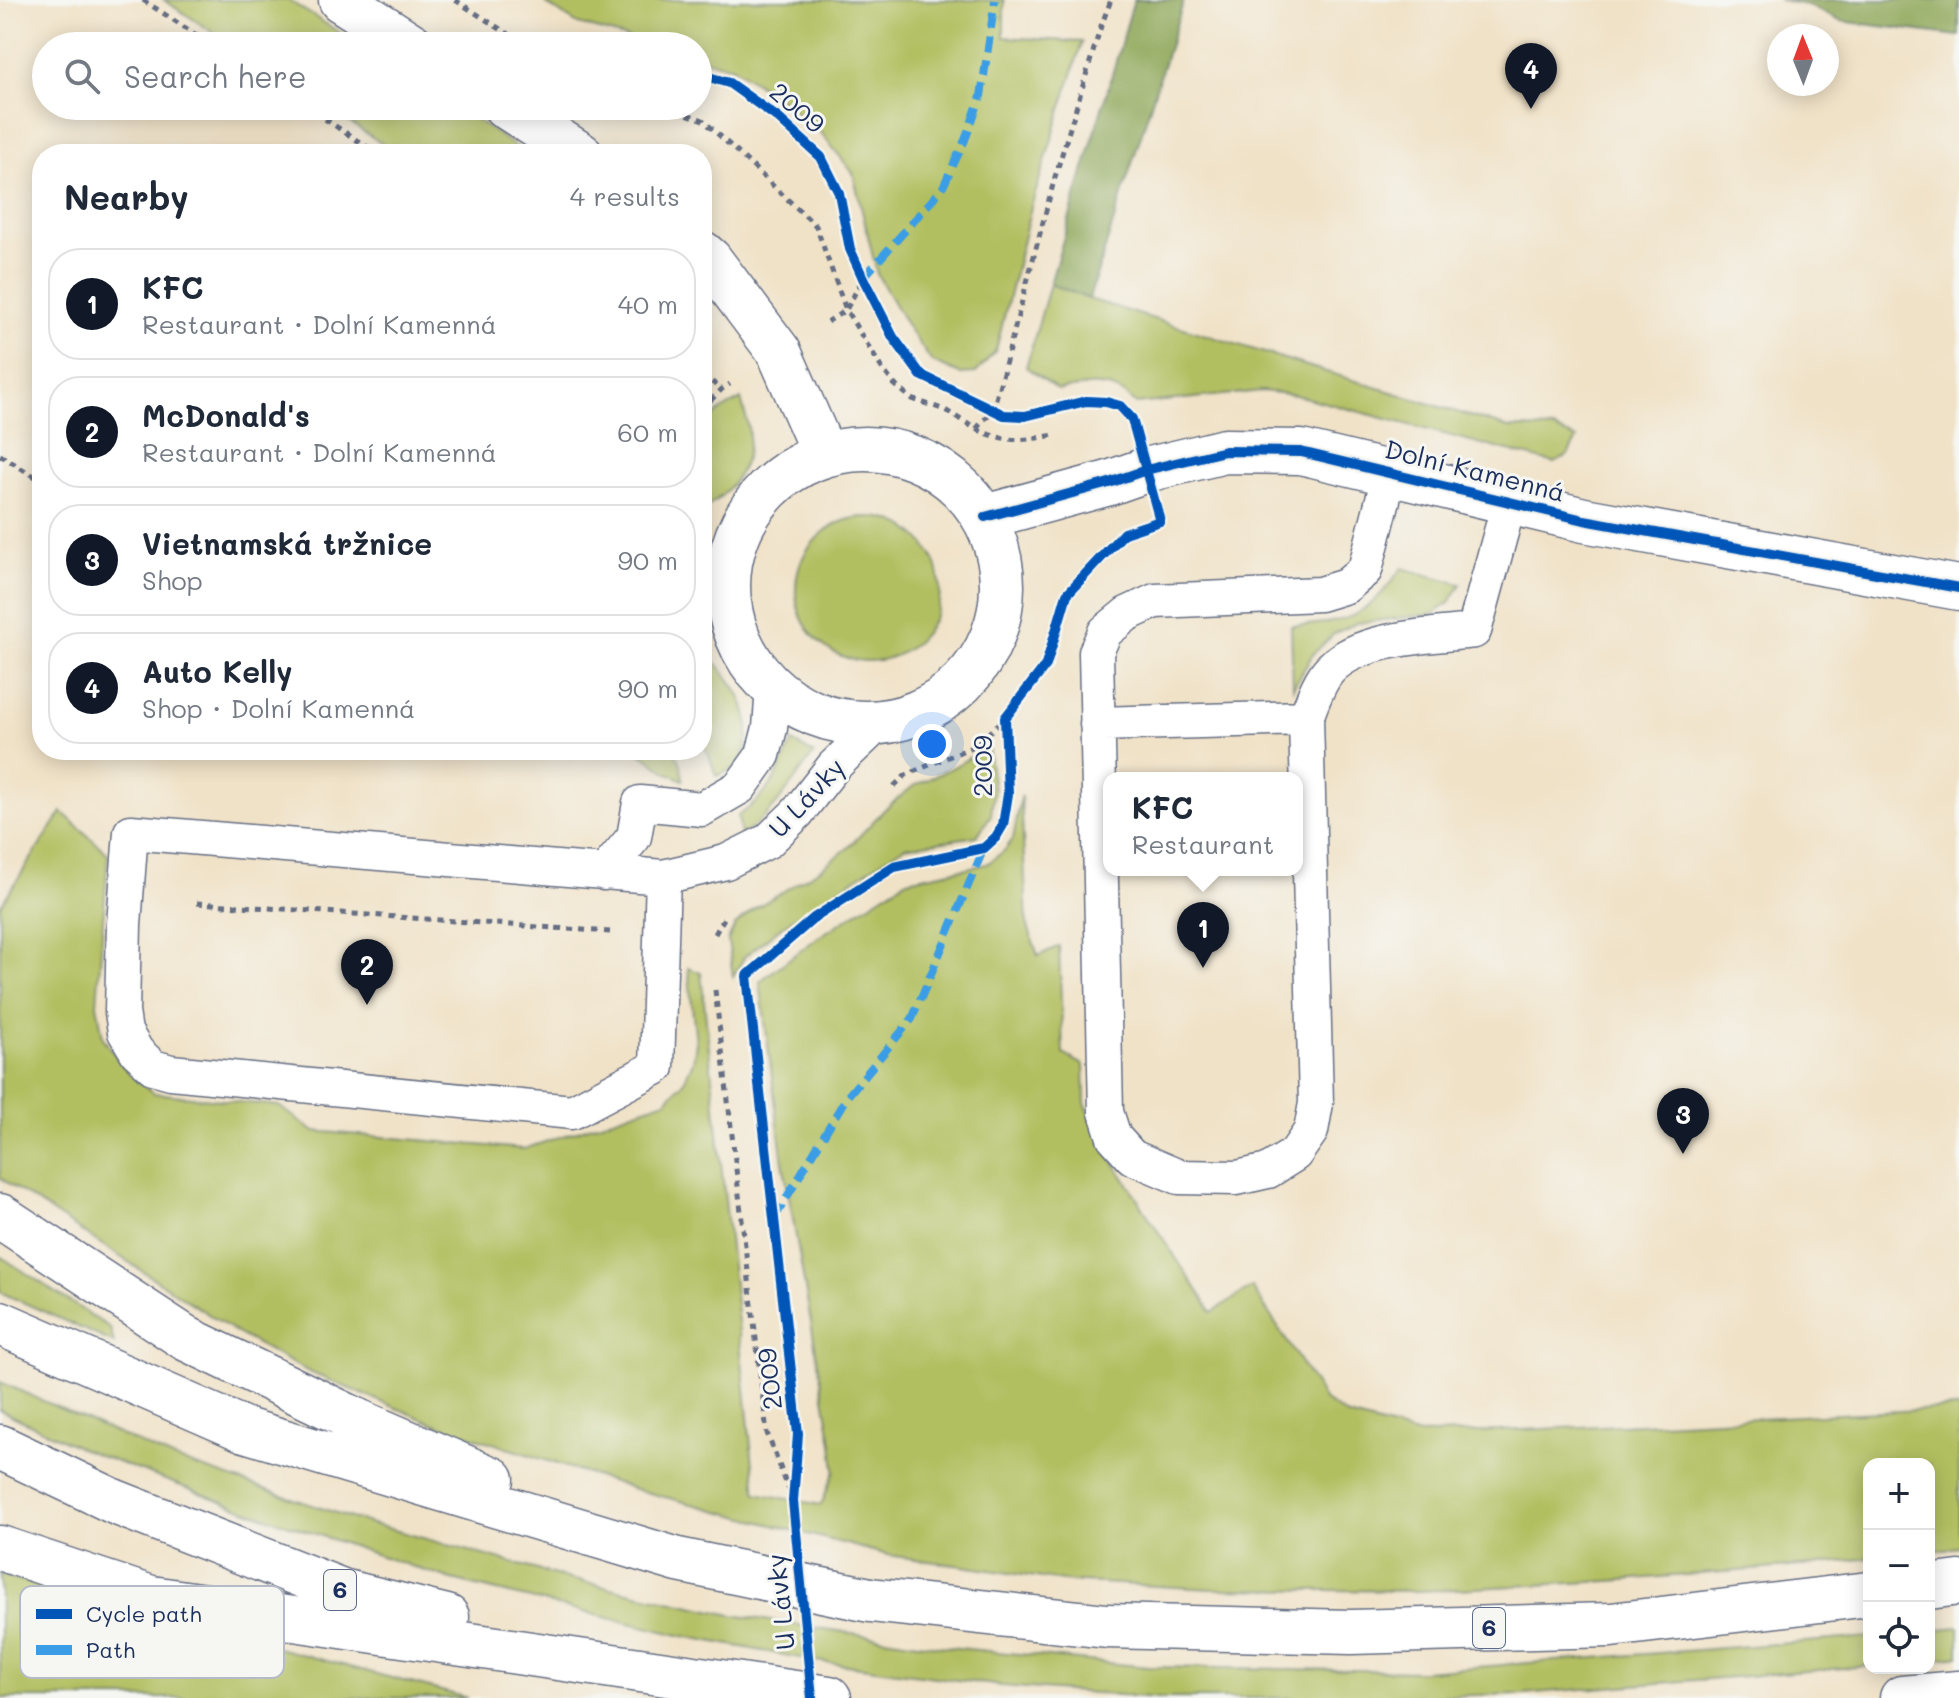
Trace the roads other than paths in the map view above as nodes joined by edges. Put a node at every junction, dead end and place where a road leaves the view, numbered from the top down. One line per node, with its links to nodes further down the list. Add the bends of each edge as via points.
1 (341, 0): 2 (main road)
2 (391, 32)
3 (527, 120): 4 (main road)
4 (564, 144)
5 (712, 263): 6 (main road, via 779,352)
6 (824, 454): 9 (main road, via 870,448 916,458 955,481); 10 (main road, via 785,473 755,503)
7 (1390, 472): 8 (main road, Dolní Kamenná); 9 (main road, Dolní Kamenná, via 1301,452 1225,451); 15 (lane, via 1365,570 1346,586 1320,594 1155,601 1105,632 1096,652)
8 (1509, 503): 11 (main road, Dolní Kamenná); 13 (lane, via 1474,631 1374,644 1350,653 1329,670)
9 (985, 517): 14 (main road, via 1001,562 1001,608 986,652 957,688 917,713)
10 (714, 581): 12 (main road, via 749,660)
11 (1959, 588)
12 (773, 688): 14 (main road, via 806,710 842,721); 16 (lane, via 763,755 740,787 702,809 640,803 634,837)
13 (1306, 718): 15 (lane); 15 (lane, via 1316,1103 1311,1131 1295,1154 1268,1171 1237,1178 1179,1177 1132,1157 1114,1137 1106,1112)
14 (880, 722): 17 (lane, U Lávky, via 768,841 726,862)
15 (1097, 724)
16 (604, 873): 17 (lane, U Lávky); 17 (lane, U Lávky, via 131,832 124,924 125,1032 153,1067 171,1072 572,1112 657,1067)
17 (663, 877)
18 (0, 1216): 22 (main road, via 187,1339 360,1422)
19 (0, 1323): 22 (main road, 6, via 245,1430)
20 (0, 1447): 28 (main road, 6, via 115,1502 342,1591)
21 (0, 1548): 24 (main road)
22 (678, 1560): 26 (main road, 6, via 870,1600 1107,1626 1351,1632 1611,1625)
23 (1959, 1583): 25 (main road)
24 (115, 1586)
25 (1935, 1586)
26 (1863, 1595)
27 (284, 1618): 28 (main road)
28 (697, 1679): 30 (main road, 6)
29 (1959, 1693): 31 (main road)
30 (829, 1698)
31 (1902, 1698)

